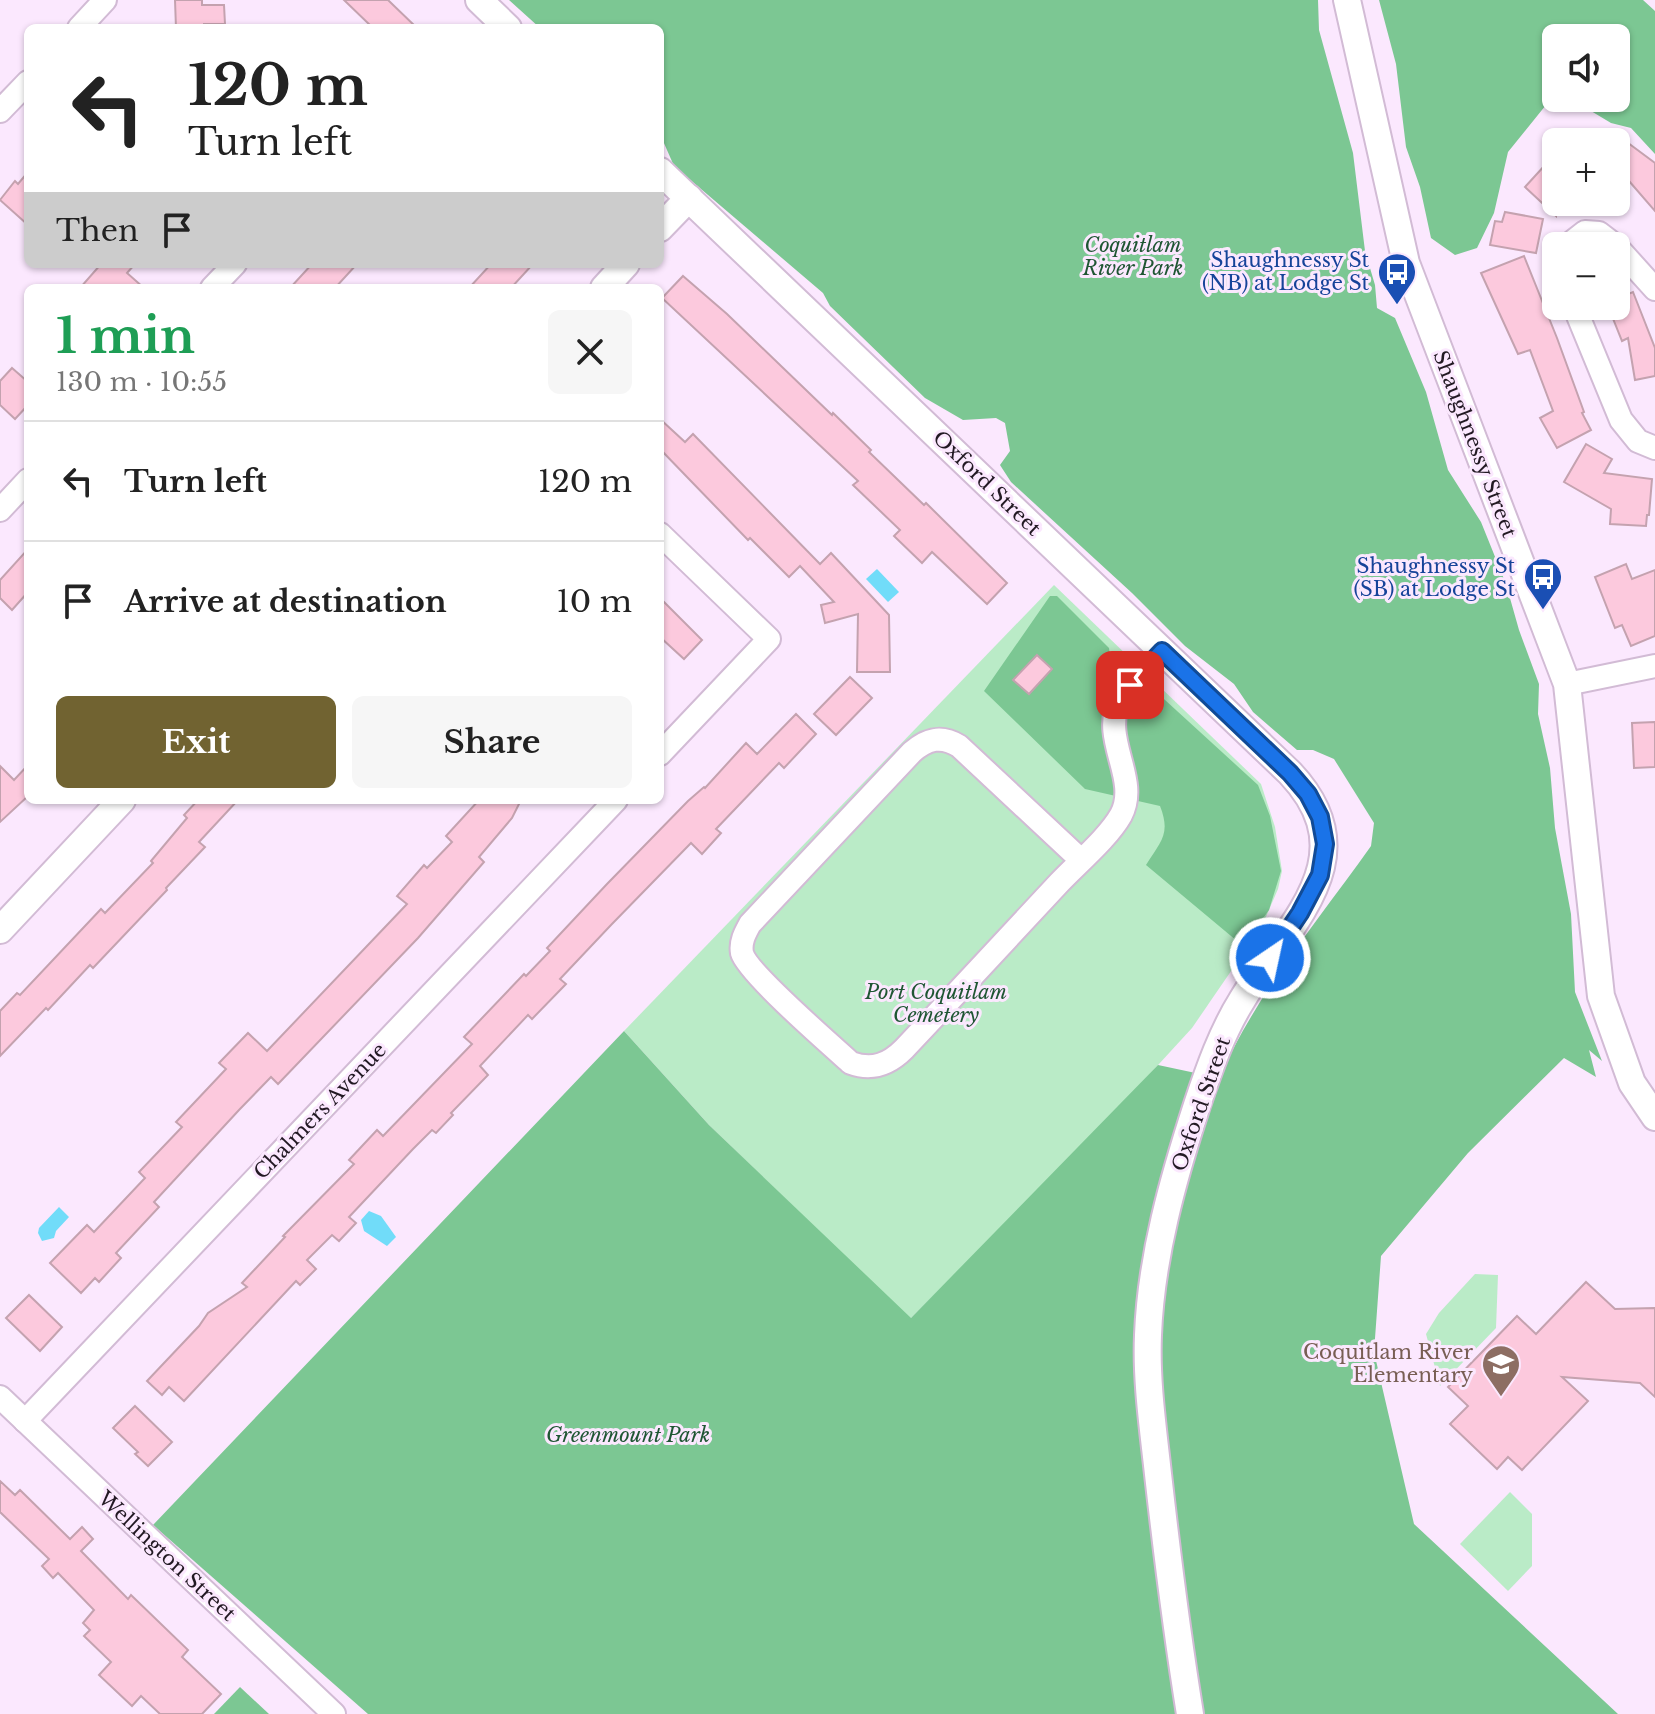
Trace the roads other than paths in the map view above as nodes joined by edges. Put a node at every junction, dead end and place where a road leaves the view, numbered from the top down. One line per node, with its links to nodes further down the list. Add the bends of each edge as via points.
1 (105, 0): 4 (street)
2 (479, 0): 5 (street)
3 (1347, 0): 24 (street, Shaughnessy Street, via 1406,263)
4 (84, 24)
5 (504, 24)
6 (24, 86): 7 (street)
7 (0, 111)
8 (664, 175): 9 (street, Oxford Street)
9 (689, 198): 10 (street); 22 (street, Oxford Street)
10 (664, 224)
11 (1630, 262): 16 (street)
12 (231, 268): 14 (street)
13 (622, 268): 15 (street)
14 (216, 284)
15 (608, 284)
16 (1655, 289)
17 (1580, 320): 18 (street, via 1621,420 1638,441)
18 (1655, 448)
19 (24, 484): 20 (street)
20 (0, 510)
21 (664, 538): 25 (street, via 769,639)
22 (1162, 651): 28 (street, via 1118,703 1113,735 1125,804 1119,819); 34 (street, Oxford Street, via 1298,781 1320,817 1325,844 1316,885 1241,1001 1214,1058 1181,1156 1153,1283 1148,1337 1151,1410)
23 (1655, 666): 24 (street)
24 (1567, 684): 30 (street, Shaughnessy Street, via 1601,996 1632,1083)
25 (664, 750)
26 (118, 804): 29 (street)
27 (612, 804): 32 (street, Chalmers Avenue)
28 (1081, 860): 28 (street, via 904,1049 876,1067 851,1063 757,974 742,952 750,924 912,752 929,741 959,746)
29 (0, 930)
30 (1655, 1117)
31 (0, 1397): 32 (street, Wellington Street)
32 (25, 1421): 33 (street, Wellington Street)
33 (334, 1714)
34 (1190, 1714)

